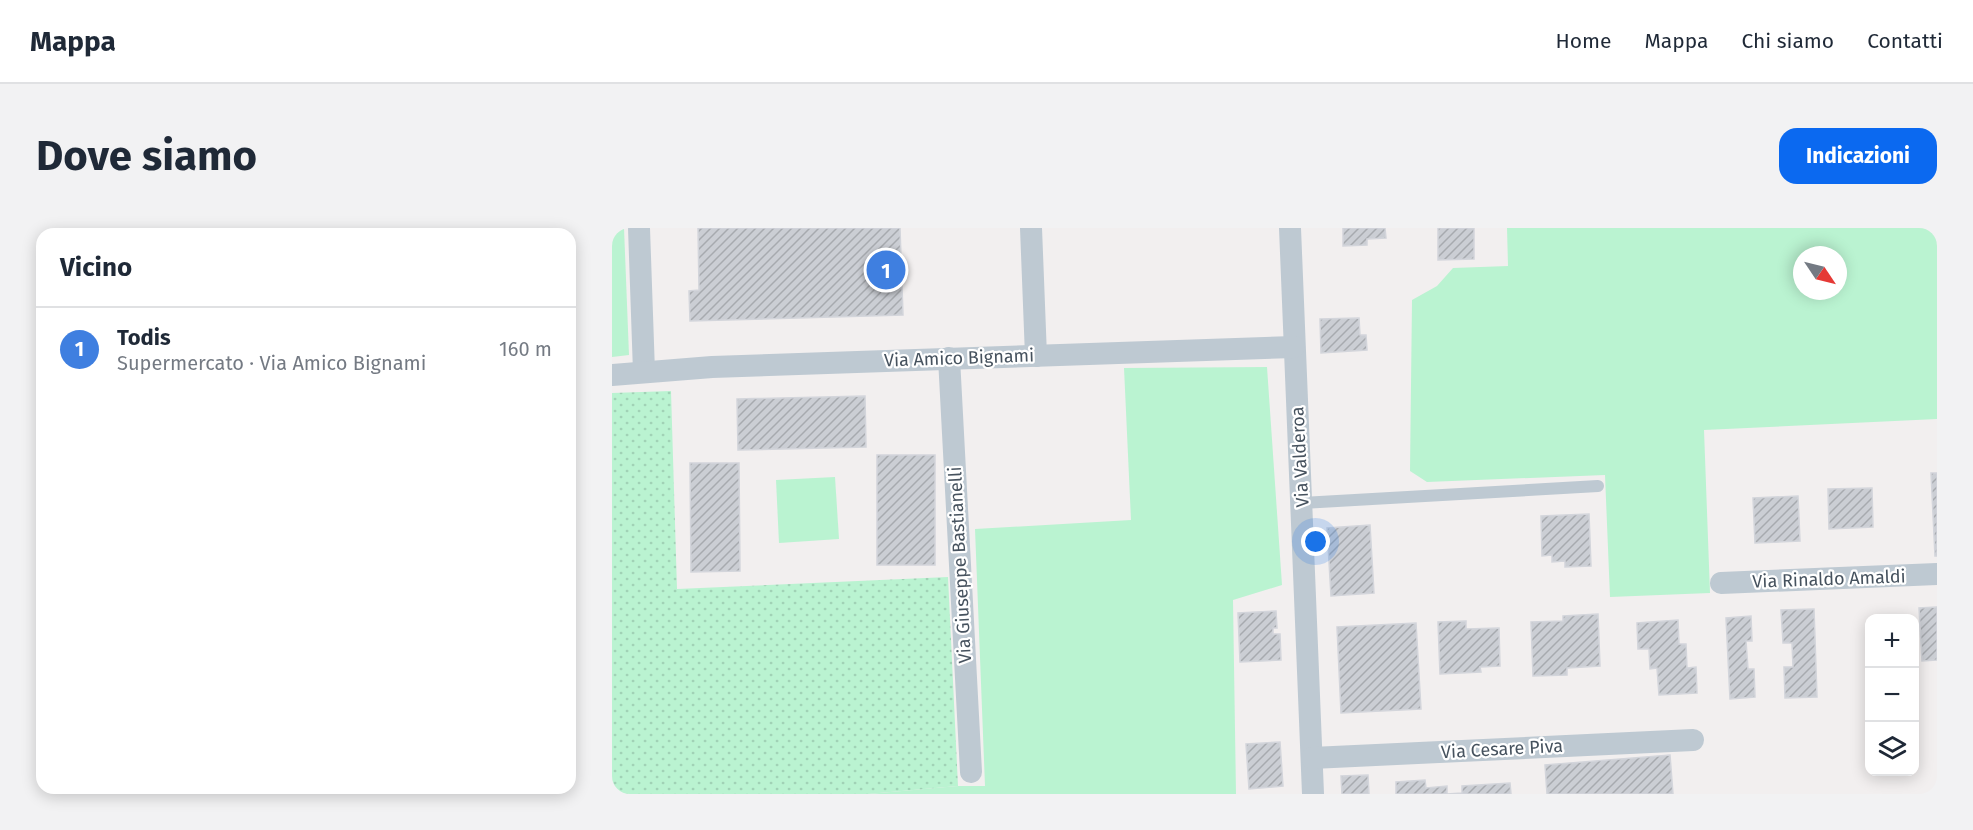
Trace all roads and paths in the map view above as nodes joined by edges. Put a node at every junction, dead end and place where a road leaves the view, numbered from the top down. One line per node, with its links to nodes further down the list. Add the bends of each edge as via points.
1 (639, 228): 7 (street)
2 (1031, 228): 5 (street)
3 (1290, 228): 4 (street, Via Valderoa)
4 (1294, 347): 5 (street, Via Amico Bignami); 9 (street, Via Valderoa)
5 (1036, 356): 6 (street, Via Amico Bignami)
6 (948, 358): 7 (street, Via Amico Bignami); 14 (street, Via Giuseppe Bastianelli)
7 (627, 374)
8 (1598, 486): 9 (lane)
9 (1302, 503): 13 (street, Via Valderoa)
10 (1937, 574): 11 (street, Via Rinaldo Amaldi)
11 (1720, 583)
12 (1693, 740): 13 (street, Via Cesare Piva)
13 (1312, 758): 15 (street, Via Valderoa)
14 (971, 772)
15 (1313, 794)

